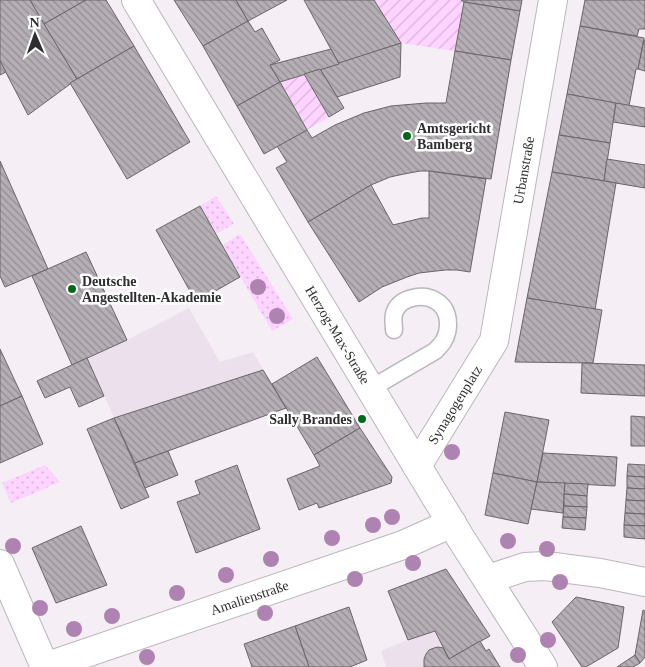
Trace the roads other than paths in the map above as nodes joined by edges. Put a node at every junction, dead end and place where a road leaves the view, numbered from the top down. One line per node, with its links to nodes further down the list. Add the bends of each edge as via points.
1 (136, 0): 5 (street, Herzog-Max-Straße)
2 (553, 0): 4 (street, Urbanstraße)
3 (394, 330): 5 (lane, via 394,312 404,301 415,297 436,300 449,321 443,342 435,351)
4 (494, 341): 6 (street, Synagogenplatz)
5 (370, 388): 6 (street, Herzog-Max-Straße)
6 (416, 466): 7 (street, Herzog-Max-Straße)
7 (452, 523): 9 (street, Herzog-Max-Straße); 11 (street, Amalienstraße, via 394,548)
8 (0, 564): 11 (street)
9 (488, 579): 10 (street, via 525,567 546,566); 12 (street, Herzog-Max-Straße)
10 (645, 582)
11 (45, 667)
12 (543, 667)

